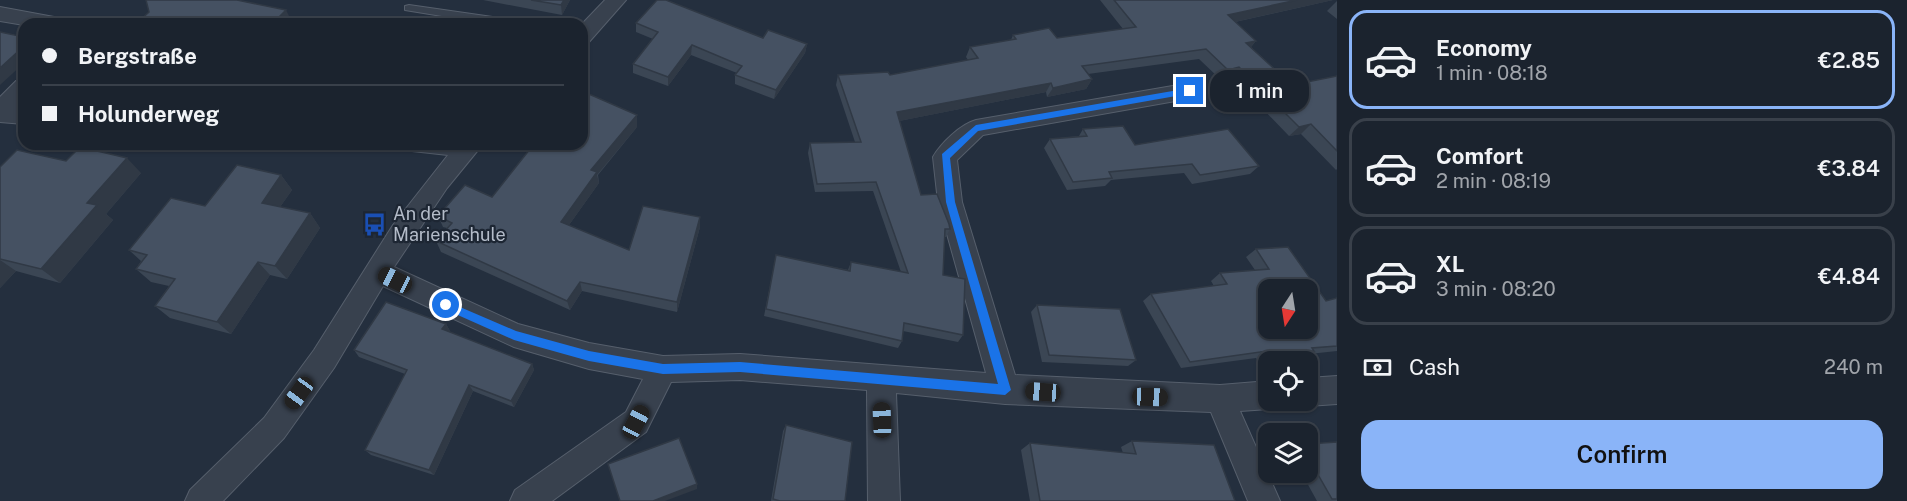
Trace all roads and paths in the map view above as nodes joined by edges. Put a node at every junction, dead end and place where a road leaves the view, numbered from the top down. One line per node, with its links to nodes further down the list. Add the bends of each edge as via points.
1 (616, 0): 6 (street)
2 (409, 8): 5 (lane)
3 (0, 14): 4 (street)
4 (22, 18)
5 (474, 18)
6 (588, 30)
7 (1190, 91): 15 (street, via 976,128 945,157 950,202)
8 (18, 93): 9 (street)
9 (0, 112): 10 (street)
10 (18, 115)
11 (466, 150): 12 (street, via 402,232)
12 (378, 272): 13 (street, via 514,335 589,356); 20 (street, via 324,359 274,428)
13 (663, 369): 14 (street, via 740,367); 21 (street, via 636,422)
14 (881, 380): 15 (street); 22 (street)
15 (1005, 390): 19 (street)
16 (1337, 390): 17 (street)
17 (1318, 391)
18 (1258, 396): 19 (street)
19 (1220, 399): 23 (street)
20 (212, 499)
21 (526, 501)
22 (884, 501)
23 (1264, 501)

